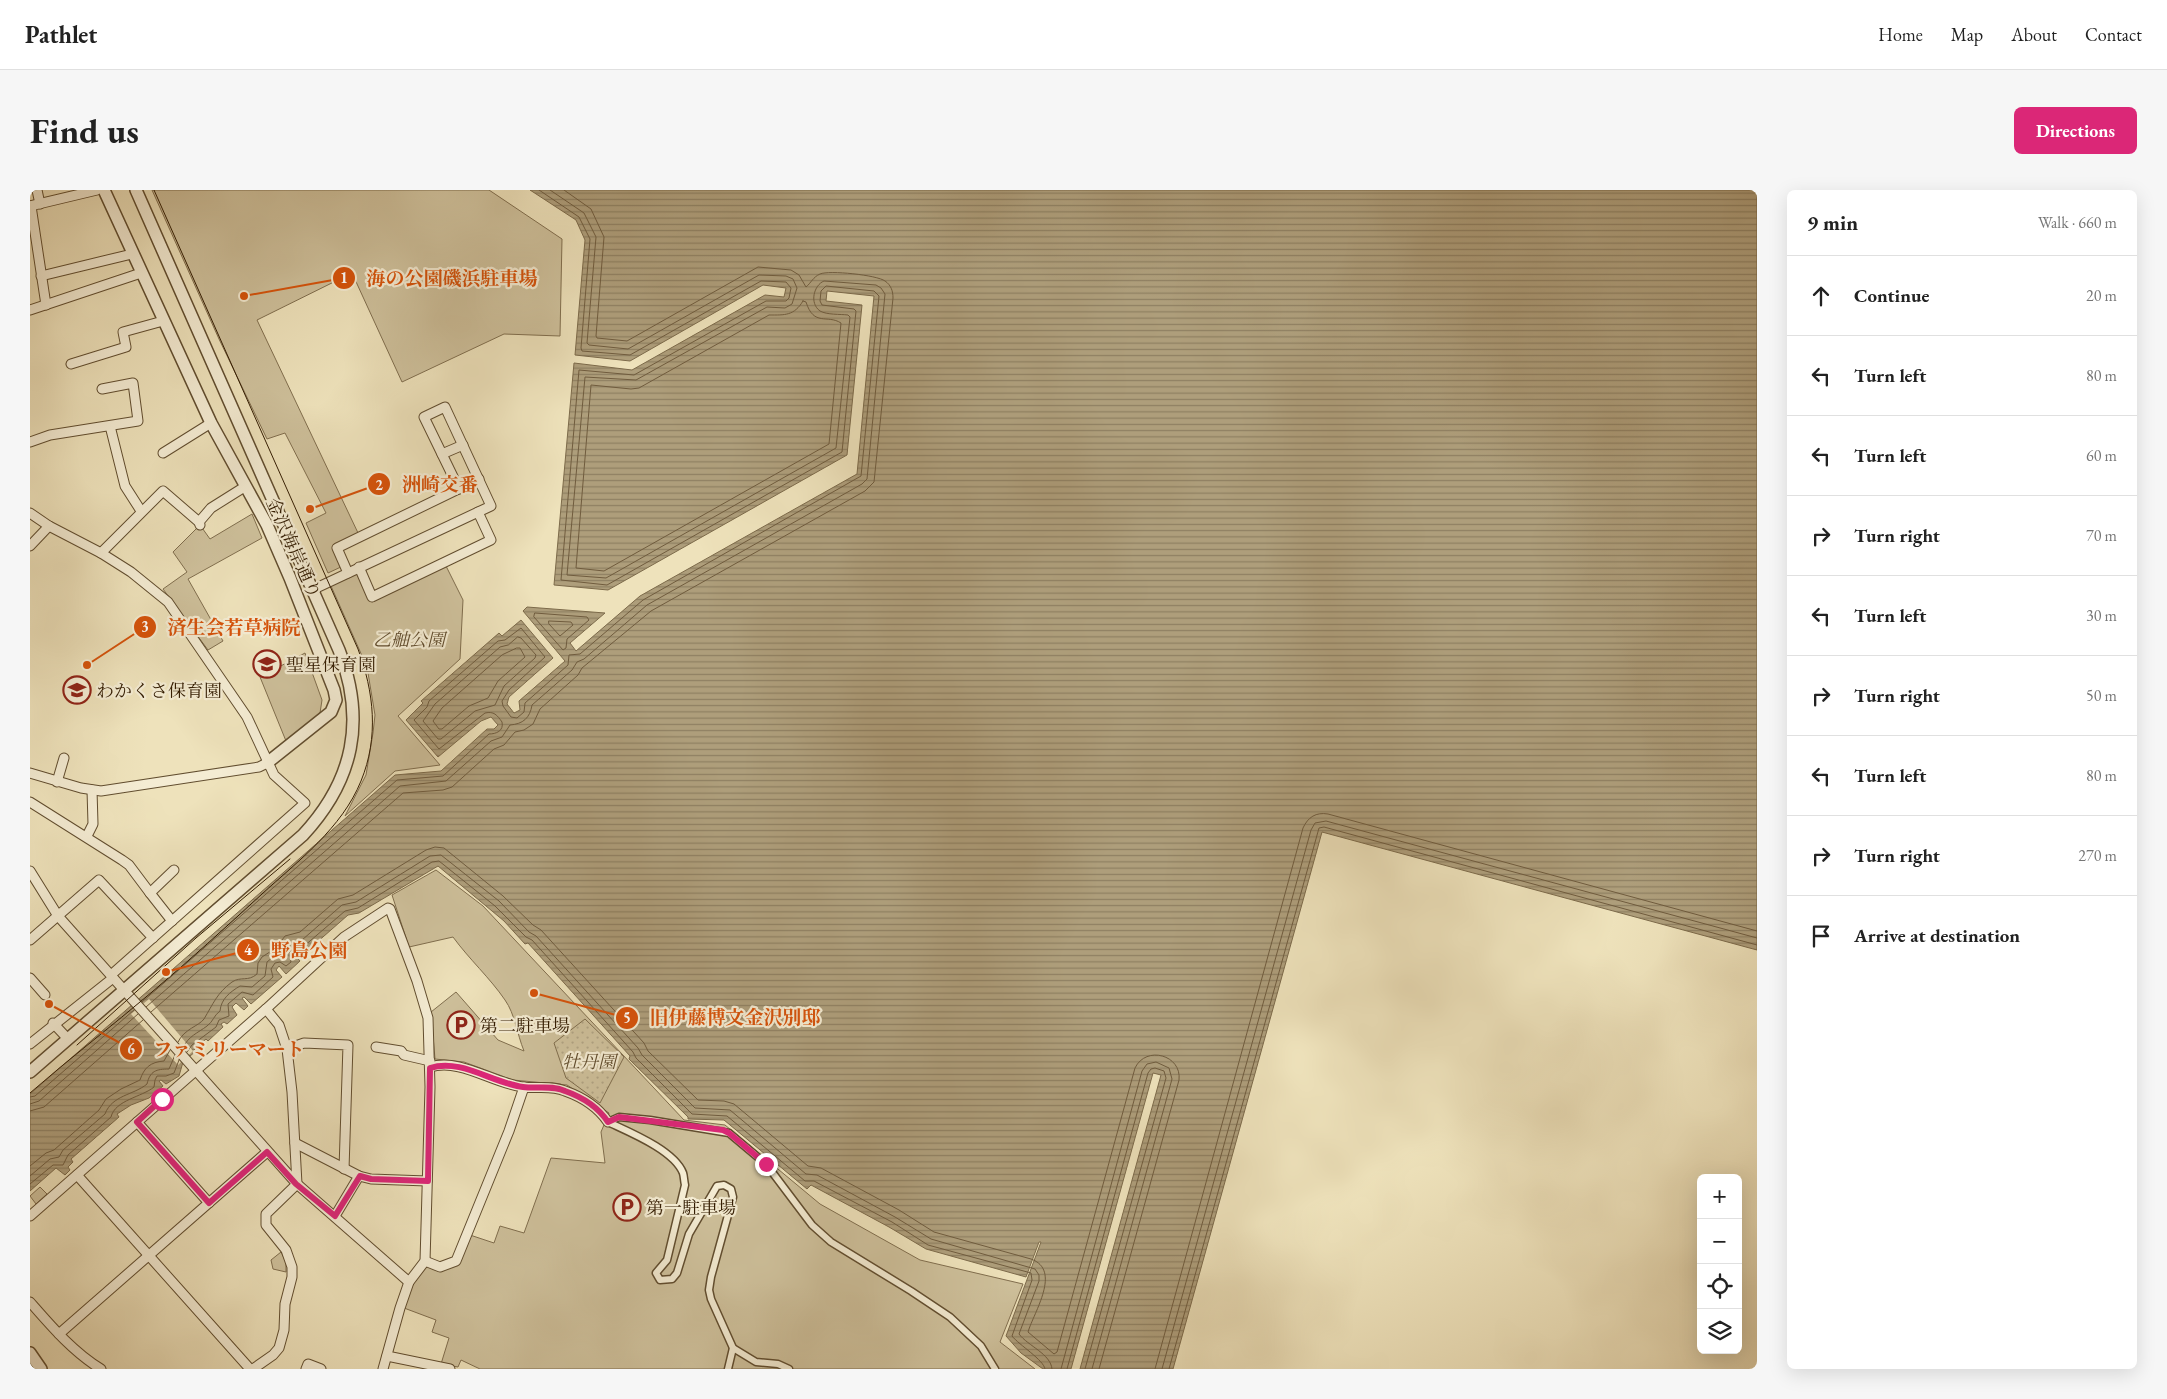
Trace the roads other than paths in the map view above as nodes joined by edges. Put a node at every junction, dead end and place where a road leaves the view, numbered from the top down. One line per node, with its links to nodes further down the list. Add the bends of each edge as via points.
1 (37, 190): 5 (street)
2 (97, 190): 5 (street)
3 (104, 190): 6 (street, 金沢海岸通り)
4 (136, 190): 31 (street)
5 (34, 205): 8 (street)
6 (132, 254): 7 (street, 金沢海岸通り); 8 (street)
7 (141, 274): 9 (street); 11 (street, 金沢海岸通り)
8 (41, 276): 9 (street)
9 (46, 305): 10 (street)
10 (30, 310)
11 (163, 321): 12 (street, via 123,332 126,347); 14 (street, 金沢海岸通り)
12 (71, 364)
13 (102, 389): 15 (street, via 133,383 138,421)
14 (211, 423): 18 (street); 21 (street, 金沢海岸通り)
15 (110, 426): 16 (street, via 50,435); 23 (street, via 125,486)
16 (30, 442)
17 (463, 445): 19 (street); 19 (street, via 445,407 424,417); 20 (street)
18 (163, 453)
19 (442, 454): 22 (street)
20 (479, 479): 22 (street); 24 (street, via 491,506)
21 (246, 486): 23 (street, via 211,508 200,524 163,490); 33 (street, 金沢海岸通り, via 290,578 336,700 331,712)
22 (459, 489): 30 (street, via 337,548)
23 (141, 511): 28 (street)
24 (478, 512): 29 (street); 29 (street, via 491,540 372,597)
25 (30, 513): 26 (street)
26 (49, 526): 27 (street); 28 (street)
27 (30, 546)
28 (101, 553): 33 (street, via 168,602 247,716)
29 (359, 568): 30 (street)
30 (348, 572): 31 (street)
31 (312, 590): 48 (street, via 340,650 353,695 353,737 334,795 303,835)
32 (64, 758): 35 (street)
33 (268, 763): 36 (street, 金沢海岸通り, via 175,780); 43 (street, via 274,775 305,803)
34 (30, 773): 35 (street, 金沢海岸通り)
35 (57, 782): 36 (street, 金沢海岸通り)
36 (92, 790): 38 (street, via 93,824)
37 (30, 802): 38 (street)
38 (87, 836): 41 (street, via 129,865)
39 (174, 870): 41 (street)
40 (30, 871): 42 (street)
41 (150, 892): 43 (street)
42 (58, 916): 44 (street, via 99,880); 45 (street); 46 (street)
43 (172, 921): 44 (street)
44 (153, 938): 46 (street)
45 (30, 940)
46 (112, 976): 48 (street); 51 (street)
47 (30, 978): 49 (street)
48 (124, 991): 52 (street); 57 (street)
49 (45, 995)
50 (266, 1008): 55 (street, via 279,1025); 56 (street, via 344,937 388,908 428,1018); 57 (street)
51 (53, 1023): 52 (street); 53 (street)
52 (68, 1039): 58 (street)
53 (30, 1044)
54 (376, 1048): 56 (street, via 401,1051)
55 (287, 1049): 62 (street); 64 (street, via 304,1043 348,1045)
56 (430, 1064): 59 (street, via 463,1067 501,1083); 67 (street)
57 (197, 1070): 60 (street); 63 (street)
58 (30, 1072)
59 (524, 1087): 61 (street, via 554,1088 575,1095 600,1111); 73 (street, via 510,1131 456,1261 440,1267)
60 (137, 1122): 65 (street); 69 (street)
61 (608, 1122): 77 (street, via 668,1155 683,1173 685,1184 667,1260 656,1273 660,1280 672,1279 677,1274 689,1234 717,1186 731,1189 733,1197 710,1290 711,1300); 89 (street, via 619,1117 729,1133 766,1164 812,1225 831,1242 950,1317 981,1346)
62 (295, 1143): 64 (street); 68 (street)
63 (267, 1152): 68 (street); 69 (street)
64 (344, 1170): 66 (street)
65 (77, 1175): 70 (street); 72 (street)
66 (360, 1176): 67 (street); 71 (street)
67 (428, 1181): 73 (street)
68 (296, 1184): 71 (street); 82 (street, via 266,1214 266,1225 286,1250 292,1277 279,1348)
69 (209, 1203): 72 (street)
70 (30, 1216)
71 (335, 1216): 74 (street)
72 (148, 1256): 76 (street); 82 (street)
73 (425, 1261): 74 (street)
74 (409, 1282): 79 (street)
75 (30, 1302): 76 (street)
76 (59, 1334): 81 (street)
77 (733, 1348): 87 (street); 88 (street, via 756,1362 778,1364)
78 (30, 1353): 80 (street)
79 (387, 1356): 85 (street); 86 (street)
80 (41, 1369)
81 (100, 1369)
82 (252, 1369)
83 (306, 1369): 84 (street, via 308,1364)
84 (321, 1369)
85 (384, 1369)
86 (450, 1369)
87 (728, 1369)
88 (789, 1369)
89 (995, 1369)

